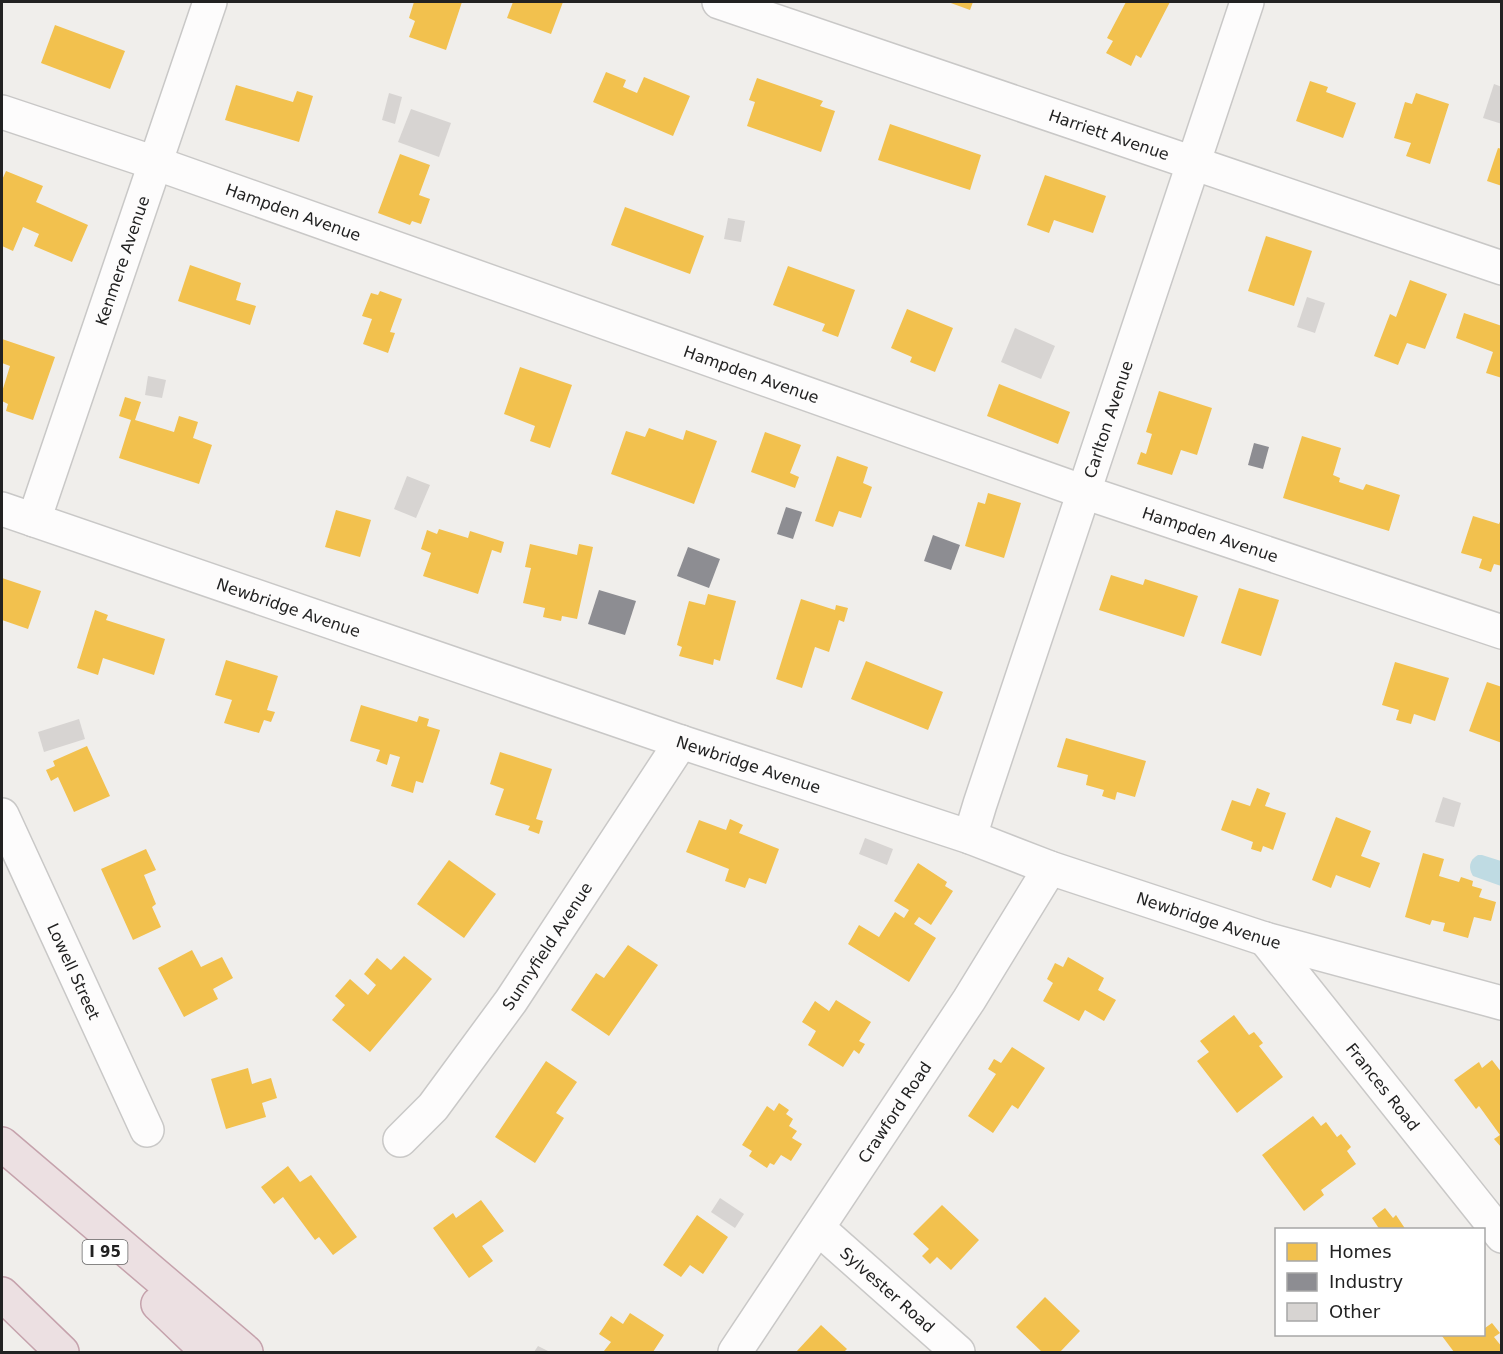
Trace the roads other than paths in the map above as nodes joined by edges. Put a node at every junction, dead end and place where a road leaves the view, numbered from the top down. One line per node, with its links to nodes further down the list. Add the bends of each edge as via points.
1 (210, 2): 5 (street, Kenmere Avenue)
2 (719, 2): 6 (street, Harriett Avenue)
3 (1247, 2): 6 (street, Carlton Avenue)
4 (2, 112): 5 (street, Hampden Avenue)
5 (155, 163): 8 (street, Hampden Avenue); 10 (street, Kenmere Avenue)
6 (1194, 163): 7 (street, Harriett Avenue); 8 (street, Carlton Avenue)
7 (1502, 268)
8 (1084, 492): 11 (street, Hampden Avenue); 14 (street, Carlton Avenue)
9 (2, 509): 10 (street, Newbridge Avenue)
10 (34, 520): 12 (street, Newbridge Avenue)
11 (1502, 632)
12 (681, 742): 14 (street, Newbridge Avenue); 19 (street, Sunnyfield Avenue, via 512,1001 433,1107)
13 (2, 815): 18 (street, Lowell Street)
14 (970, 837): 15 (street, Newbridge Avenue)
15 (1050, 868): 16 (street, Newbridge Avenue); 22 (street, Crawford Road, via 969,1000)
16 (1265, 939): 17 (street, Newbridge Avenue); 23 (street, Frances Road)
17 (1502, 1003)
18 (147, 1130)
19 (400, 1140)
20 (2, 1144): 27 (highway)
21 (2, 1151): 26 (highway, I 95)
22 (818, 1228): 28 (street, Crawford Road); 29 (street, Sylvester Road)
23 (1502, 1236)
24 (2, 1294): 25 (highway)
25 (62, 1353)
26 (208, 1353)
27 (246, 1353)
28 (735, 1353)
29 (958, 1353)

